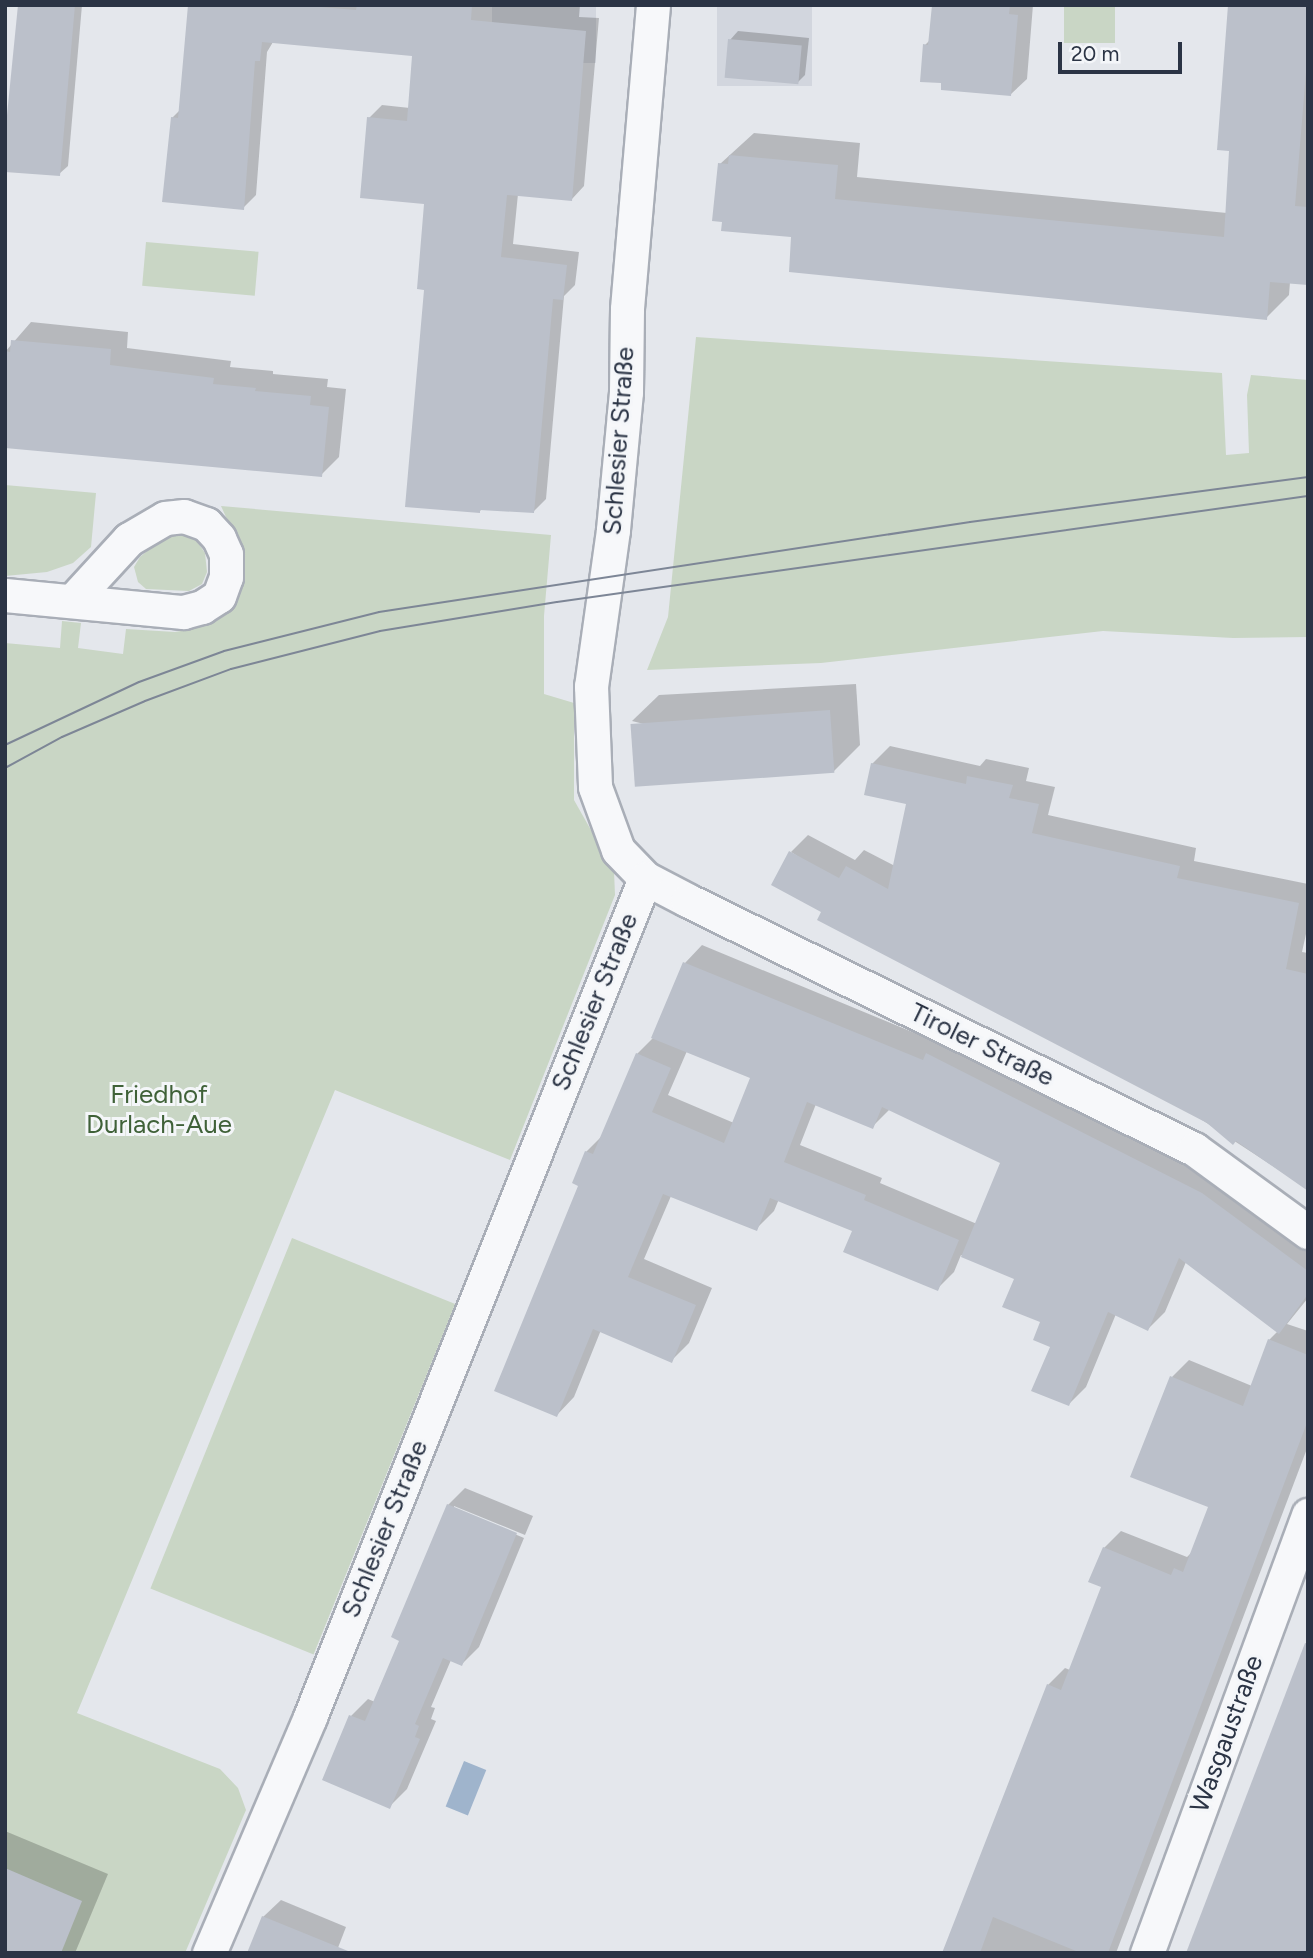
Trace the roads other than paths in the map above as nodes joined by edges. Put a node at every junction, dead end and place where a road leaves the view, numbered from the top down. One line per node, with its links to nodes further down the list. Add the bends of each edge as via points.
1 (653, 5): 4 (street, Schlesier Straße, via 627,309 626,392 591,686 595,787 618,850)
2 (5, 595): 3 (street)
3 (72, 601)
4 (645, 878): 5 (street, Tiroler Straße, via 1194,1149); 7 (street, Schlesier Straße, via 310,1717)
5 (1308, 1232)
6 (1308, 1514): 8 (street, Wasgaustraße)
7 (209, 1953)
8 (1147, 1953)

